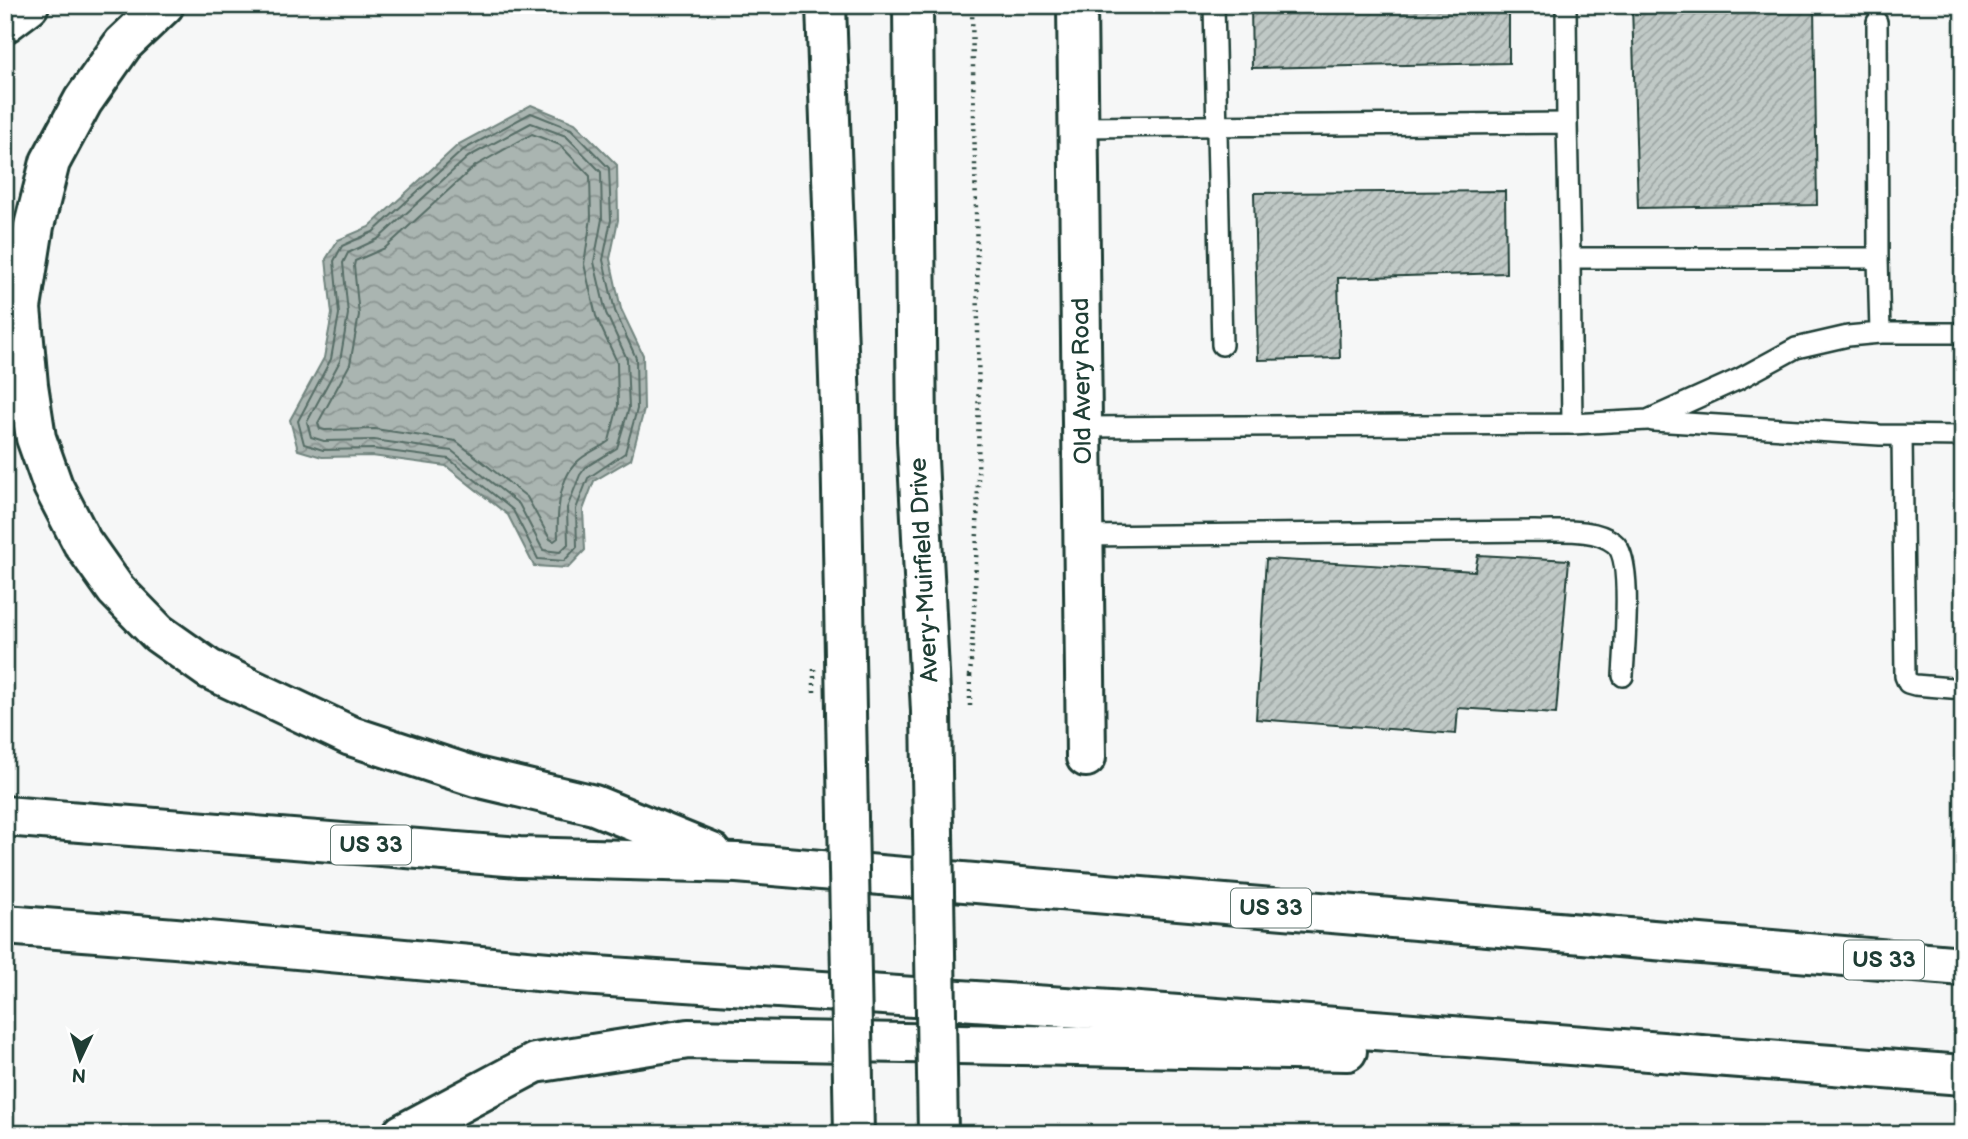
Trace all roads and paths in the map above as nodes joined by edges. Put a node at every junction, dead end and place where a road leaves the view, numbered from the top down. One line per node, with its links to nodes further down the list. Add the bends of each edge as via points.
1 (29, 5): 10 (main road)
2 (164, 5): 30 (main road, via 123,44 83,101 50,162 34,226 22,308 36,438 53,486 82,542 116,590 150,624 209,669 351,736 476,777 594,805)
3 (826, 5): 36 (main road, bridge, via 841,435)
4 (914, 5): 37 (main road, Avery-Muirfield Drive, bridge, via 917,440 930,711)
5 (972, 5): 25 (path, via 980,354 977,582)
6 (1077, 5): 13 (main road, Old Avery Road)
7 (1214, 5): 12 (lane)
8 (1566, 5): 11 (lane)
9 (1877, 22): 15 (lane)
10 (5, 23)
11 (1567, 123): 12 (lane); 14 (lane)
12 (1217, 125): 13 (lane); 18 (lane)
13 (1079, 127): 21 (main road, Old Avery Road)
14 (1570, 258): 15 (lane); 20 (lane)
15 (1878, 258): 16 (lane)
16 (1880, 333): 17 (lane); 19 (lane, via 1796,348)
17 (1963, 333)
18 (1222, 345)
19 (1648, 420): 20 (lane); 22 (lane)
20 (1572, 424): 21 (lane)
21 (1083, 427): 24 (main road, Old Avery Road)
22 (1902, 436): 23 (lane); 27 (lane, via 1905,676 1915,685)
23 (1963, 436)
24 (1084, 536): 26 (lane, via 1593,534 1621,550 1626,580); 28 (main road, Old Avery Road)
25 (970, 676)
26 (1623, 676)
27 (1963, 689)
28 (1086, 757)
29 (5, 816): 30 (main road, US 33, via 519,857)
30 (737, 863): 32 (main road, US 33)
31 (5, 925): 33 (main road, via 581,975)
32 (1963, 966)
33 (1722, 1056): 34 (main road); 35 (main road, via 688,1039 535,1063)
34 (1963, 1074)
35 (402, 1134)
36 (853, 1134)
37 (937, 1134)

